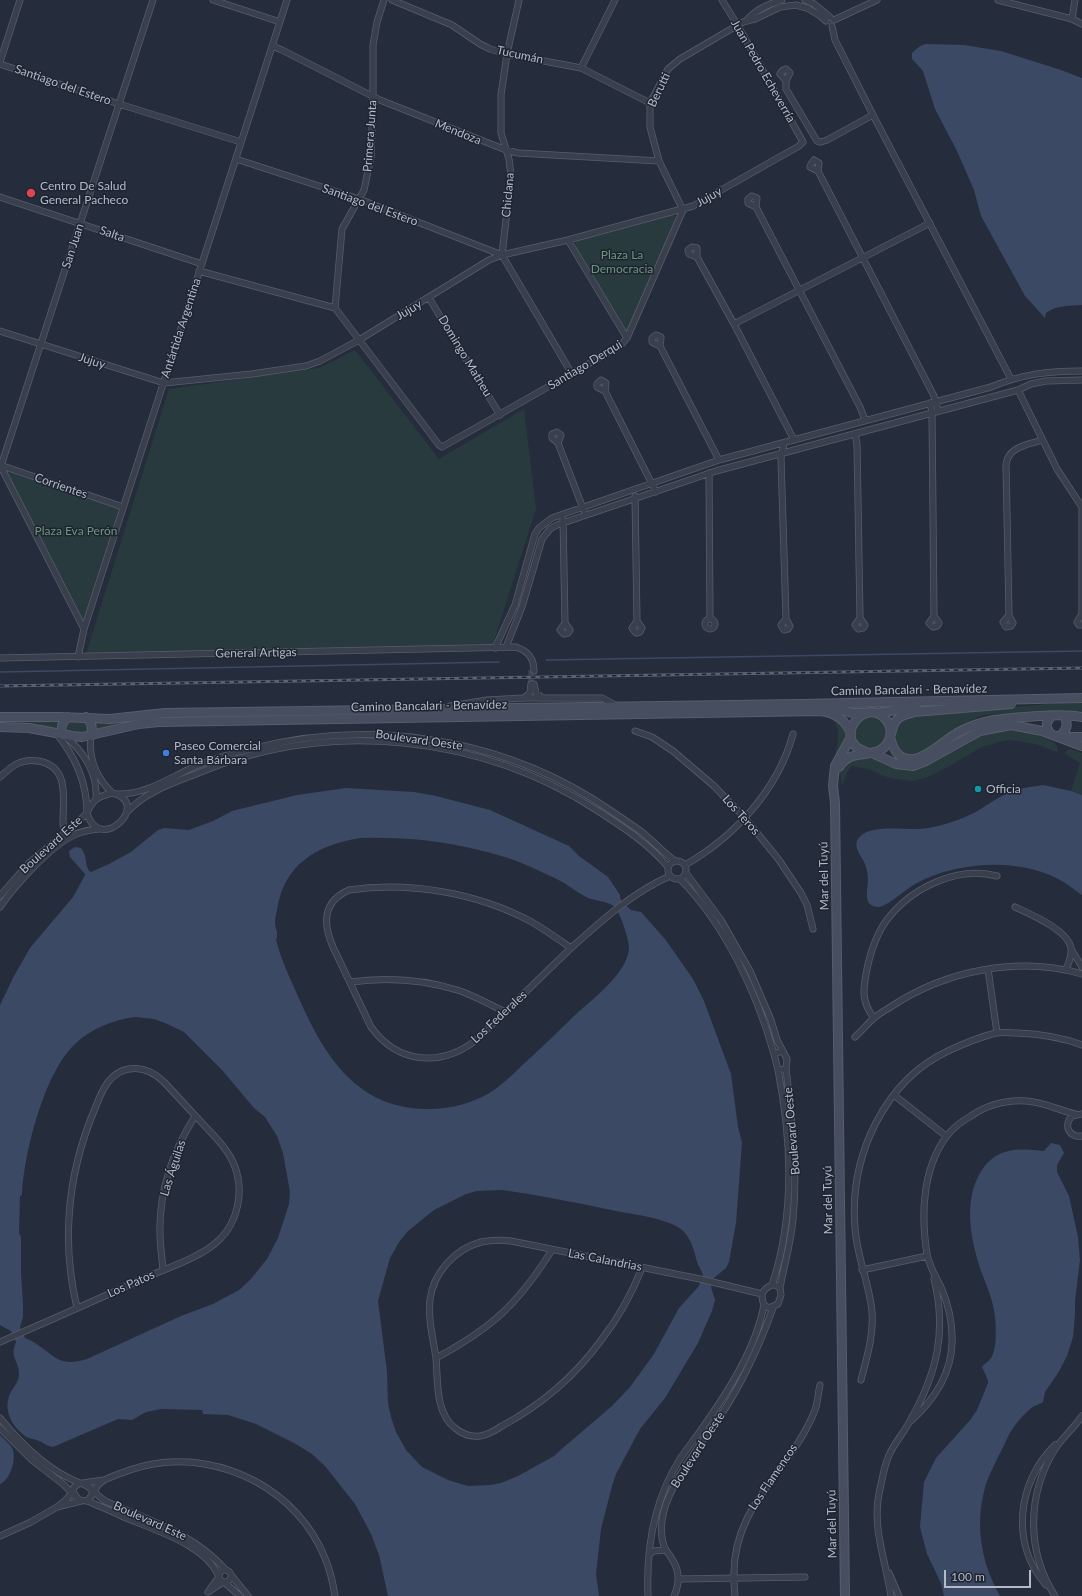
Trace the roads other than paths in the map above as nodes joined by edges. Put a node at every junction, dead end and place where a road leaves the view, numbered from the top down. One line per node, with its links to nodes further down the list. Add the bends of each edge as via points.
1 (20, 0): 24 (street)
2 (153, 0): 29 (street, San Juan)
3 (213, 0): 19 (street)
4 (287, 0): 19 (street, Antártida Argentina)
5 (384, 0): 27 (street, Primera Junta, via 373,38)
6 (392, 0): 23 (street, Tucumán, via 452,25 480,44)
7 (519, 0): 23 (street, Chiclana)
8 (616, 0): 25 (street)
9 (722, 0): 21 (street, Juan Pedro Echeverría)
10 (782, 0): 17 (street, via 757,11)
11 (805, 0): 18 (street, via 821,9)
12 (877, 0): 18 (street)
13 (998, 0): 14 (street)
14 (1005, 0): 16 (street)
15 (1075, 0): 16 (street)
16 (1072, 19): 20 (street)
17 (747, 20): 18 (street, via 755,19 780,7 796,5); 21 (street, Berutti)
18 (830, 20): 30 (street, via 828,26 832,26 835,40)
19 (280, 22): 22 (street, Antártida Argentina)
20 (1082, 24)
21 (738, 26): 28 (street, Berutti, via 675,62 659,84); 32 (street, Juan Pedro Echeverría)
22 (272, 46): 27 (street, Mendoza); 31 (street, Antártida Argentina)
23 (507, 54): 25 (street, Tucumán); 33 (street, Chiclana, via 500,122)
24 (0, 63): 29 (street, Santiago del Estero)
25 (581, 68): 28 (street, Tucumán)
26 (786, 81): 30 (street, via 786,89 817,141 827,140)
27 (373, 97): 33 (street, Mendoza); 38 (street, Primera Junta, via 371,157 366,182)
28 (650, 103): 35 (street, Berutti, via 650,128)
29 (119, 104): 31 (street, Santiago del Estero); 42 (street, San Juan)
30 (873, 115): 41 (street)
31 (241, 142): 34 (street, Antártida Argentina)
32 (803, 142): 40 (street, Jujuy)
33 (506, 150): 35 (street, Mendoza, via 518,153); 44 (street, Chiclana, via 511,175)
34 (236, 159): 38 (street, Santiago del Estero); 47 (street, Antártida Argentina)
35 (659, 161): 40 (street, Berutti)
36 (818, 171): 46 (street)
37 (0, 197): 42 (street, Salta)
38 (359, 199): 44 (street, Santiago del Estero); 51 (street, Primera Junta, via 342,229)
39 (756, 207): 49 (street)
40 (683, 210): 43 (street, Jujuy); 54 (street, Santiago Derqui)
41 (930, 223): 46 (street); 61 (street)
42 (80, 224): 47 (street, Salta); 56 (street, San Juan)
43 (568, 240): 44 (street, Jujuy); 54 (street)
44 (502, 255): 50 (street, Jujuy, via 489,260); 59 (street)
45 (697, 257): 52 (street)
46 (862, 258): 49 (street); 68 (street, via 934,396)
47 (202, 264): 48 (street, Antártida Argentina)
48 (200, 271): 51 (street); 64 (street, Antártida Argentina)
49 (799, 291): 52 (street); 71 (street, via 860,407)
50 (429, 298): 55 (street, Jujuy); 70 (street, Domingo Matheu)
51 (335, 308): 55 (street)
52 (734, 324): 75 (street)
53 (0, 331): 56 (street, Jujuy)
54 (627, 338): 59 (street, Santiago Derqui, via 620,346)
55 (359, 340): 64 (street, Jujuy, via 313,364 252,374); 70 (street, Santiago Derqui, via 442,447)
56 (40, 344): 64 (street, Jujuy); 81 (street, San Juan)
57 (660, 346): 80 (street)
58 (1082, 371): 60 (street, via 1052,371)
59 (572, 374): 70 (street, Santiago Derqui)
60 (1020, 377): 61 (street); 65 (street, via 1025,382)
61 (1011, 378): 63 (street)
62 (1082, 380): 65 (street, via 1046,381)
63 (1002, 382): 67 (street, via 1001,387); 68 (street)
64 (164, 383): 89 (street, Antártida Argentina)
65 (1020, 389): 67 (street); 76 (street)
66 (605, 391): 85 (street)
67 (1008, 392): 69 (street)
68 (933, 402): 69 (street); 71 (street)
69 (935, 411): 73 (street); 99 (street)
70 (500, 415)
71 (863, 421): 72 (street); 73 (street)
72 (849, 425): 74 (street); 75 (street)
73 (864, 431): 74 (street)
74 (853, 434): 79 (street); 100 (street, via 857,444)
75 (794, 440): 78 (street)
76 (1042, 440): 91 (street); 98 (street, via 1014,450 1007,457)
77 (558, 443): 90 (street)
78 (784, 443): 79 (street); 80 (street)
79 (783, 452): 83 (street); 102 (street)
80 (716, 461): 82 (street); 83 (street)
81 (0, 466): 89 (street, Corrientes); 106 (street)
82 (702, 466): 84 (street); 85 (street)
83 (716, 471): 84 (street)
84 (707, 474): 87 (street); 101 (street)
85 (652, 484): 86 (street); 87 (street)
86 (633, 491): 88 (street); 90 (street)
87 (656, 492): 88 (street)
88 (636, 499): 93 (street); 103 (street)
89 (123, 507): 106 (street, Antártida Argentina)
90 (583, 508): 92 (street); 93 (street)
91 (1082, 508): 97 (street)
92 (562, 514): 94 (street); 95 (street, via 544,523 535,534)
93 (585, 516): 94 (street)
94 (563, 522): 96 (street, via 542,539); 104 (street)
95 (515, 605): 96 (street); 108 (street)
96 (522, 607): 107 (street)
97 (1082, 614): 105 (street, via 1077,622)
98 (1008, 615)
99 (934, 616)
100 (860, 618)
101 (710, 619)
102 (786, 619)
103 (638, 621)
104 (565, 623)
105 (1082, 626)
106 (84, 628): 109 (street, Antártida Argentina)
107 (506, 647): 108 (street, General Artigas); 111 (street, General Artigas, via 522,649 530,656 533,660)
108 (495, 648): 109 (street, General Artigas)
109 (78, 657): 110 (street, General Artigas)
110 (0, 658)
111 (532, 670)
112 (524, 698): 113 (street); 113 (street, via 530,692 532,684 536,693); 119 (street, via 487,700)
113 (543, 698): 118 (street, via 602,698)
114 (1072, 698): 115 (main road, Camino Bancalari - Benavídez); 116 (main road, Camino Bancalari - Benavídez); 135 (main road, Camino Bancalari - Benavídez, via 906,714 897,718)
115 (1082, 698)
116 (1016, 700): 117 (main road, Camino Bancalari - Benavídez); 120 (main road, Camino Bancalari - Benavídez, via 913,706)
117 (802, 704): 118 (main road, Camino Bancalari - Benavídez); 120 (main road, Camino Bancalari - Benavídez, via 853,713)
118 (619, 707): 119 (main road, Camino Bancalari - Benavídez)
119 (434, 710): 124 (main road, Camino Bancalari - Benavídez, via 159,714 110,719)
120 (871, 713): 133 (main road, via 856,719 851,728); 135 (main road, via 884,718 889,725)
121 (1068, 715): 122 (main road); 125 (main road); 127 (main road); 138 (main road, via 1067,727)
122 (1052, 716): 130 (main road, via 1047,723); 135 (main road, via 995,719 980,723 959,732 923,756 914,759 906,759 898,754 892,746)
123 (68, 717): 124 (main road, Camino Bancalari - Benavídez); 126 (main road, Camino Bancalari - Benavídez); 131 (main road)
124 (86, 717): 134 (main road, via 91,723)
125 (1082, 717)
126 (0, 718)
127 (1082, 722)
128 (0, 727): 131 (main road, Camino Bancalari - Benavídez, via 29,728)
129 (635, 731): 156 (street, Los Teros, via 652,737 673,751 714,786)
130 (1050, 733): 138 (main road); 143 (main road, via 1016,725 980,731 913,766 896,764)
131 (60, 734): 134 (main road, Camino Bancalari - Benavídez); 149 (street, via 75,745 88,764 96,785); 154 (street, via 81,776)
132 (793, 734): 156 (street, via 777,774)
133 (851, 735): 134 (main road, Camino Bancalari - Benavídez, via 842,719 820,711 159,722 139,724); 143 (main road, via 855,745); 152 (main road, via 835,766)
134 (91, 736): 148 (street, via 90,750 96,770 100,779)
135 (890, 736): 143 (main road, via 884,748)
136 (313, 737): 137 (street, Boulevard Oeste, via 368,733); 140 (street); 144 (street, Boulevard Oeste, via 270,744)
137 (411, 737): 141 (street); 150 (street, Boulevard Oeste, via 463,746 504,757)
138 (1060, 737): 139 (main road); 142 (main road)
139 (1082, 737)
140 (313, 744): 141 (street, Boulevard Oeste, via 371,741); 145 (street, Boulevard Oeste)
141 (410, 744): 153 (street, Boulevard Oeste, via 456,751 506,765 550,783)
142 (1082, 746)
143 (869, 753): 152 (main road, via 850,757 842,762 838,771)
144 (226, 756): 145 (street); 147 (street, Boulevard Oeste)
145 (228, 762): 151 (street, Boulevard Oeste, via 171,784)
146 (0, 777): 158 (street, via 23,761 40,761 49,765 62,780)
147 (137, 793): 148 (street, Boulevard Oeste); 151 (street)
148 (115, 794): 149 (street); 155 (street, via 125,801)
149 (96, 798): 154 (street)
150 (592, 798): 153 (street); 159 (street, Boulevard Oeste, via 642,833)
151 (139, 801): 155 (street, Boulevard Oeste)
152 (835, 803): 261 (main road, Mar del Tuyú)
153 (588, 804): 161 (street, Boulevard Oeste, via 651,849)
154 (87, 812): 157 (street, via 90,821); 158 (street, Boulevard Este)
155 (127, 812): 157 (street, via 116,826)
156 (745, 818): 160 (street, via 719,842); 169 (street, Los Teros, via 779,860 801,893 810,912)
157 (99, 829): 158 (street, Boulevard Este)
158 (65, 836): 166 (street, Boulevard Este, via 29,863); 167 (street, Boulevard Este)
159 (675, 861): 160 (street, via 681,861); 161 (street)
160 (685, 865): 162 (street)
161 (668, 867): 163 (street)
162 (686, 873): 165 (street); 172 (street, via 721,920)
163 (670, 876): 165 (street); 170 (street, Los Federales, via 650,885 624,903)
164 (997, 876): 180 (street, via 971,873 940,881 912,896 890,916 881,929 870,955 864,985 865,1002)
165 (680, 879): 173 (street, via 716,924)
166 (0, 896)
167 (1, 904)
168 (1015, 907): 171 (street, via 1051,925 1062,935)
169 (813, 929)
170 (571, 948): 178 (street, Los Federales, via 530,921 482,902 410,888 354,890 344,893 332,903 326,921 328,934); 179 (street, Los Federales)
171 (1071, 949): 174 (street); 176 (street, via 1071,958)
172 (744, 959): 173 (street); 184 (street, via 764,1001)
173 (738, 962): 185 (street, via 759,1007)
174 (1082, 967)
175 (988, 969): 176 (street, via 1020,966); 180 (street, via 931,984); 181 (street)
176 (1066, 969): 177 (street)
177 (1082, 974)
178 (350, 982): 179 (street, via 388,979 422,982 458,990); 179 (street, Los Federales, via 364,1016 378,1037 393,1049 426,1059 464,1049)
179 (505, 1012)
180 (874, 1018): 182 (street)
181 (997, 1033): 183 (street, via 1038,1034 1066,1039); 188 (street, via 965,1043 928,1062)
182 (855, 1037)
183 (1082, 1046)
184 (782, 1051): 185 (street); 186 (street, Boulevard Oeste, via 787,1059)
185 (774, 1054): 187 (street, Boulevard Oeste)
186 (786, 1069): 187 (street); 197 (street, Boulevard Oeste)
187 (778, 1070): 196 (street, Boulevard Oeste)
188 (894, 1095): 194 (street); 203 (street, via 875,1122 868,1138 857,1183 855,1226)
189 (1058, 1108): 190 (street); 193 (street); 194 (street, via 1025,1101 1005,1102 982,1109)
190 (1075, 1114): 191 (street); 193 (street)
191 (1082, 1114)
192 (195, 1116): 202 (street, Las Águilas, via 180,1143 164,1190 160,1234); 202 (street, Los Patos, via 220,1143 233,1162 239,1185 238,1202 234,1219 220,1240 203,1252); 208 (street, Los Patos, via 164,1082 150,1071 126,1070 108,1082 85,1134 71,1198 68,1253)
193 (1067, 1123): 195 (street, via 1072,1134)
194 (946, 1136): 199 (street, via 932,1164 927,1182 924,1217)
195 (1082, 1136)
196 (789, 1177): 197 (street); 204 (street, Boulevard Oeste, via 784,1236)
197 (796, 1178): 205 (street, Boulevard Oeste, via 793,1221)
198 (552, 1250): 201 (street, Las Calandrias); 213 (street, via 536,1276 512,1305 487,1327); 213 (street, Las Calandrias, via 511,1241 492,1240 480,1242 452,1258 438,1276 430,1300)
199 (928, 1256): 200 (street); 203 (street)
200 (930, 1263): 210 (street); 211 (street)
201 (642, 1268): 206 (street, Las Calandrias); 213 (street, Las Calandrias, via 617,1318 580,1365 552,1393 510,1422 487,1434 465,1434 456,1429 445,1417 440,1402)
202 (163, 1270): 208 (street, Los Patos)
203 (862, 1270): 214 (street, via 872,1312 870,1342)
204 (772, 1285): 205 (street); 206 (street)
205 (780, 1288): 209 (street, via 780,1300)
206 (762, 1294): 207 (street)
207 (764, 1306): 209 (street); 218 (street, Boulevard Oeste, via 750,1347)
208 (77, 1308): 212 (street, Los Patos)
209 (773, 1308): 219 (street, Boulevard Oeste, via 756,1352)
210 (950, 1312): 211 (street); 217 (street, via 950,1360)
211 (940, 1314): 216 (street, via 938,1345)
212 (0, 1342)
213 (436, 1358)
214 (861, 1380)
215 (820, 1385): 250 (street, Los Flamencos, via 816,1408 805,1430 757,1500 745,1523 736,1550)
216 (928, 1388): 217 (street); 222 (street)
217 (937, 1392): 222 (street)
218 (723, 1399): 219 (street); 231 (street, Boulevard Oeste, via 679,1460)
219 (728, 1403): 232 (street, Boulevard Oeste)
220 (1082, 1416): 223 (street)
221 (0, 1418): 226 (street)
222 (911, 1421): 244 (street, via 890,1453 878,1496 877,1518)
223 (1080, 1424): 225 (street)
224 (0, 1428): 226 (street)
225 (1064, 1436): 227 (street, via 1047,1453); 229 (street)
226 (38, 1461): 230 (street); 233 (street)
227 (1032, 1479): 229 (street); 243 (street, via 1022,1517 1023,1538)
228 (104, 1480): 230 (street); 234 (street); 257 (street, via 135,1468 188,1462 216,1466 254,1480 282,1498 310,1530 325,1558)
229 (1039, 1482): 242 (street, via 1033,1516 1033,1537)
230 (81, 1483): 233 (street, via 76,1485); 234 (street, Boulevard Este)
231 (668, 1484): 232 (street); 241 (street, Boulevard Oeste, via 653,1523)
232 (674, 1487): 240 (street, Boulevard Oeste, via 661,1523)
233 (73, 1492): 235 (street, Boulevard Este); 236 (street)
234 (92, 1492): 235 (street); 237 (street, Boulevard Este, via 101,1499)
235 (84, 1501): 236 (street); 238 (street, Boulevard Este)
236 (57, 1507): 239 (street)
237 (130, 1512): 238 (street); 245 (street, Boulevard Este, via 173,1529 215,1558)
238 (127, 1518): 248 (street, Boulevard Este, via 160,1531 191,1548 212,1565)
239 (0, 1536)
240 (666, 1550): 241 (street); 249 (street, Boulevard Oeste, via 676,1566)
241 (650, 1554): 258 (street, Boulevard Oeste)
242 (1038, 1558): 243 (street); 253 (street)
243 (1031, 1561): 253 (street)
244 (885, 1563): 252 (street); 254 (street)
245 (226, 1570): 246 (street, Boulevard Este); 248 (street, via 222,1570)
246 (231, 1575): 248 (street, via 230,1579); 256 (street)
247 (806, 1577): 250 (street)
248 (221, 1579): 251 (street); 255 (street, Boulevard Este)
249 (679, 1579): 250 (street); 259 (street)
250 (734, 1579): 260 (street, Los Flamencos)
251 (206, 1594)
252 (899, 1594): 254 (street)
253 (1053, 1594)
254 (891, 1595)
255 (240, 1596)
256 (248, 1596)
257 (335, 1596)
258 (648, 1596)
259 (674, 1596)
260 (735, 1596)
261 (845, 1596)

